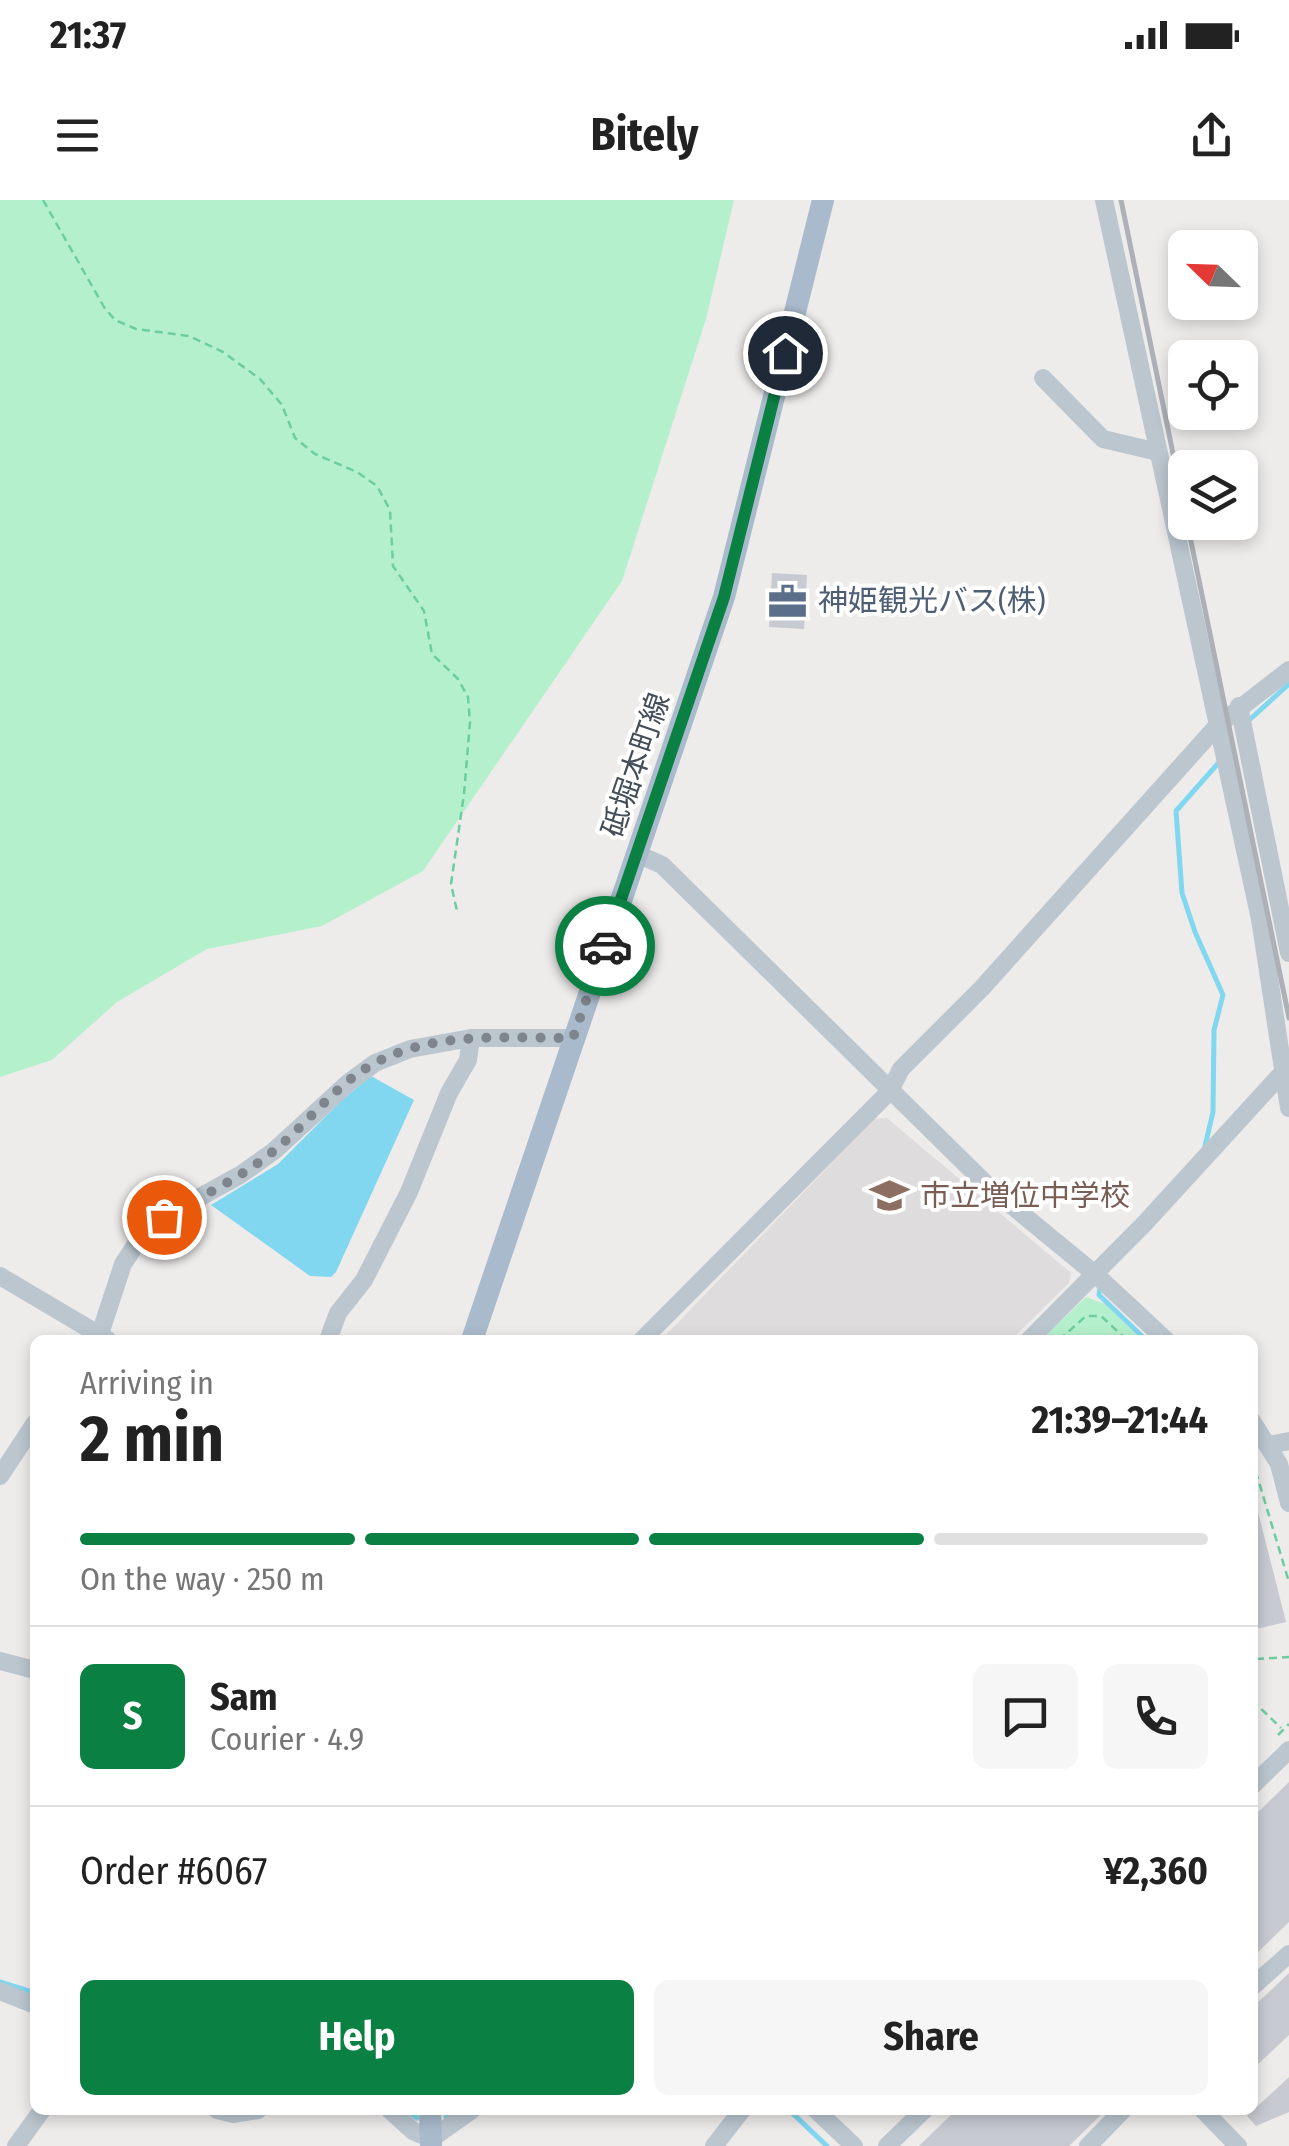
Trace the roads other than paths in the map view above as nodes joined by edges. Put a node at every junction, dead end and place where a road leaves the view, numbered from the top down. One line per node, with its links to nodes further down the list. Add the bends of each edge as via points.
1 (823, 200): 8 (main road, 砥堀本町線, via 724,597)
2 (1104, 200): 4 (street)
3 (1043, 378): 4 (street, via 1103,438)
4 (1158, 452): 7 (street)
5 (1289, 670): 6 (street)
6 (1238, 706): 7 (street); 9 (street)
7 (1217, 726): 12 (street, via 1260,919); 13 (street, via 901,1069)
8 (637, 854): 11 (main road, 砥堀本町線); 13 (street, via 662,865)
9 (1289, 952)
10 (471, 1038): 11 (street); 18 (street, via 374,1063 274,1151 164,1217 123,1264); 19 (street, via 468,1060 409,1192)
11 (573, 1038): 20 (main road, 砥堀本町線)
12 (1284, 1072): 14 (street); 15 (street)
13 (890, 1091): 15 (street, via 988,1186); 21 (street)
14 (1289, 1108)
15 (1095, 1274): 22 (street); 23 (street)
16 (0, 1276): 17 (street)
17 (98, 1335)
18 (104, 1335)
19 (330, 1335)
20 (474, 1335)
21 (647, 1335)
22 (1034, 1335)
23 (1161, 1335)
24 (1258, 1430): 27 (street)
25 (30, 1431): 28 (street)
26 (1289, 1442): 27 (street)
27 (1268, 1446): 29 (street)
28 (0, 1476)
29 (1289, 1503)
30 (0, 1661): 31 (street)
31 (30, 1669)
32 (1289, 1750): 33 (street)
33 (1258, 1780)
34 (1289, 1954): 35 (street)
35 (1258, 1982)
36 (0, 1992): 37 (street)
37 (30, 2002)
38 (38, 2115): 48 (street)
39 (395, 2115): 47 (street)
40 (430, 2115): 47 (main road)
41 (466, 2115): 47 (street)
42 (738, 2115): 49 (street)
43 (821, 2115): 50 (street)
44 (919, 2115): 51 (street)
45 (1118, 2115): 52 (street)
46 (1208, 2115): 53 (street)
47 (431, 2142)
48 (16, 2146)
49 (714, 2146)
50 (854, 2146)
51 (887, 2146)
52 (1088, 2146)
53 (1238, 2146)

